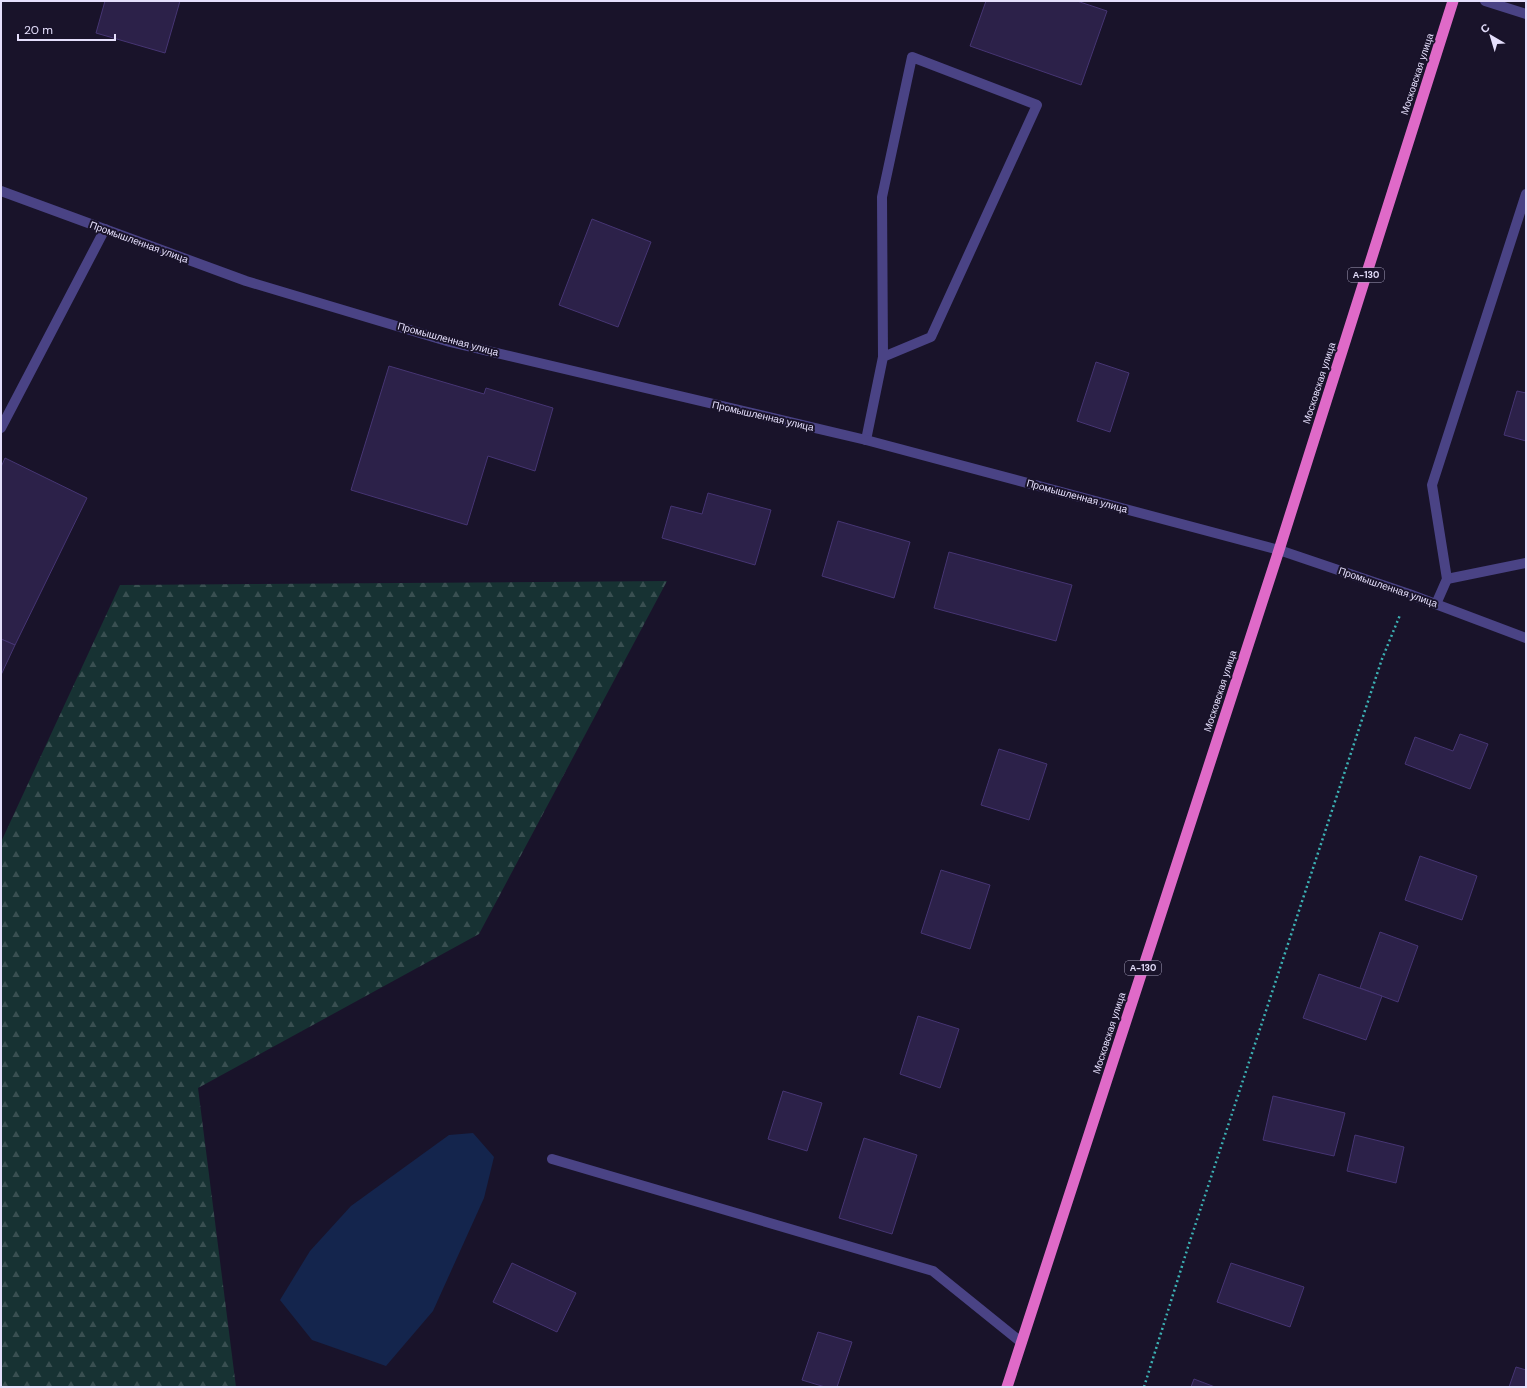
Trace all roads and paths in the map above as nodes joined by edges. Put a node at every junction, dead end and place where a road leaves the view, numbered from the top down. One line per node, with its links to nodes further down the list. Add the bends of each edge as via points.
1 (1452, 1): 10 (highway, Московская улица / А-130)
2 (1485, 1): 3 (street)
3 (1526, 14)
4 (1, 191): 6 (street, Промышленная улица)
5 (1526, 194): 12 (street, via 1432,485)
6 (105, 229): 8 (street); 9 (street, Промышленная улица, via 246,281 450,342)
7 (883, 357): 7 (street, via 931,337 1037,105 912,57 882,197); 9 (street)
8 (1, 428)
9 (866, 440): 10 (street, Промышленная улица)
10 (1279, 550): 13 (street, Промышленная улица); 17 (highway, Московская улица / А-130)
11 (1526, 563): 12 (street)
12 (1447, 579): 14 (street)
13 (1409, 594): 14 (street, Промышленная улица); 19 (path, via 1382,659)
14 (1436, 604): 15 (street, Промышленная улица)
15 (1526, 638)
16 (552, 1159): 17 (street, via 933,1272)
17 (1021, 1342): 18 (highway, Московская улица / А-130)
18 (1007, 1387)
19 (1144, 1387)

